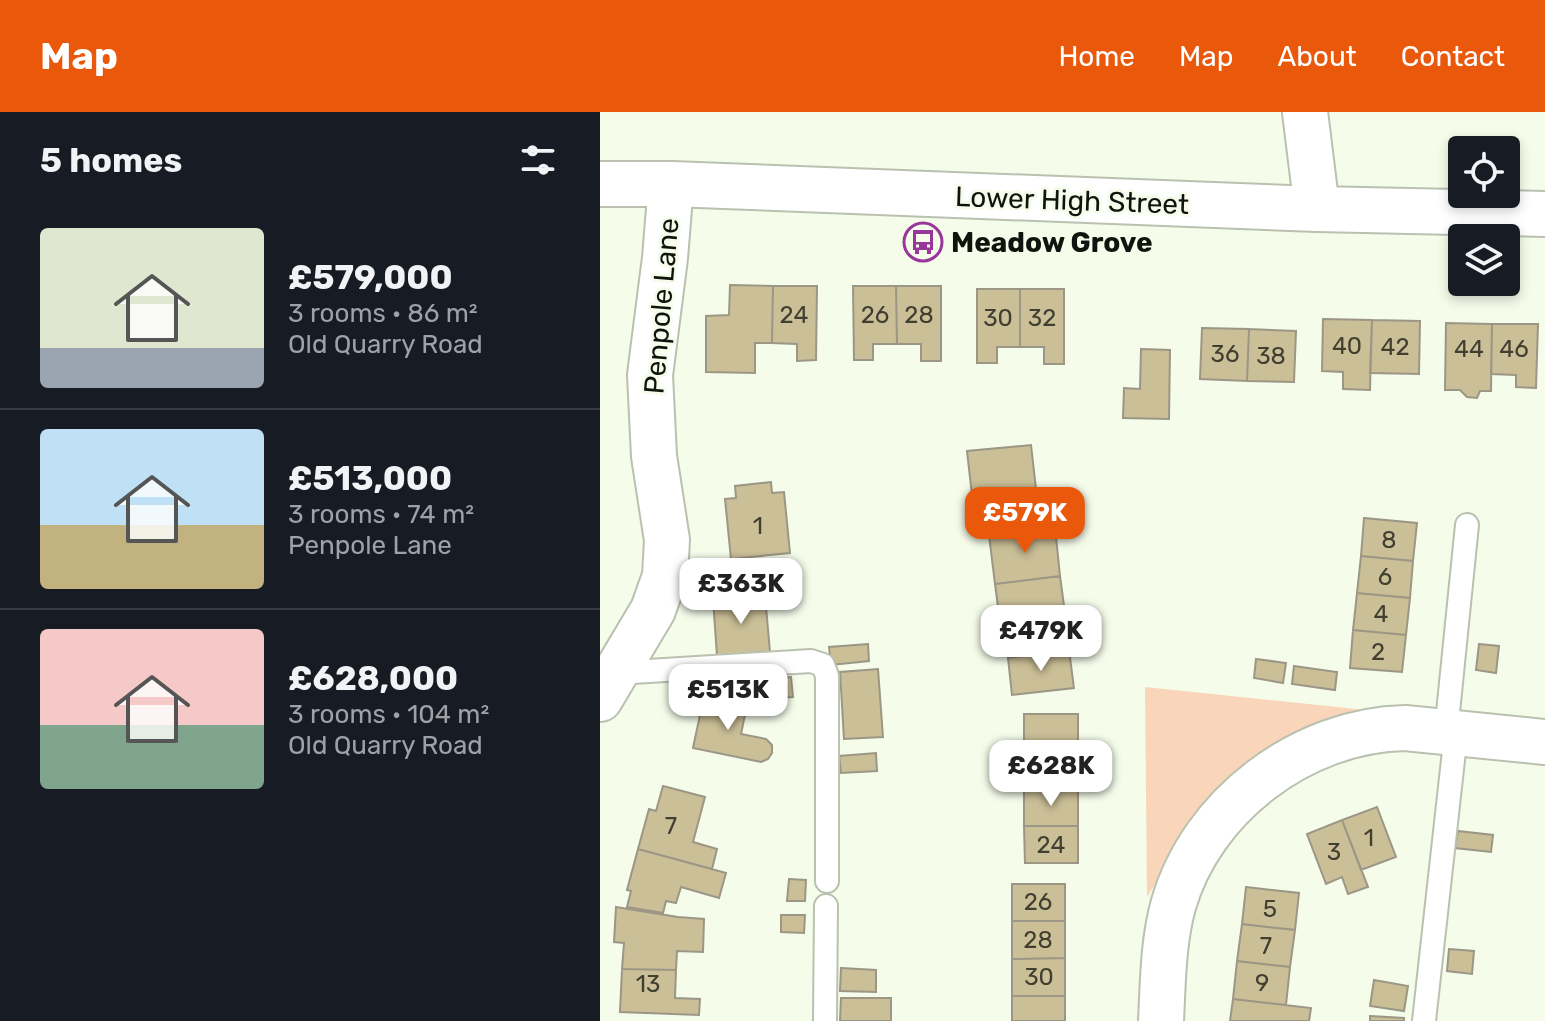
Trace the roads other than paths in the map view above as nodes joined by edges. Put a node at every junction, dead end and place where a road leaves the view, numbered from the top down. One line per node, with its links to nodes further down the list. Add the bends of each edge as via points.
1 (1305, 112): 4 (street)
2 (600, 184): 3 (street, Lower High Street)
3 (671, 184): 4 (street, Lower High Street); 7 (street, Penpole Lane, via 650,375 654,456 667,540 665,576 653,610)
4 (1317, 209): 5 (street, Lower High Street)
5 (1545, 214)
6 (1467, 525): 8 (lane)
7 (605, 686): 10 (lane, via 811,661 823,665)
8 (1451, 732): 9 (street); 13 (street, via 1382,728 1351,736 1289,761 1242,796 1198,849 1174,903 1166,934); 14 (lane)
9 (1545, 742)
10 (827, 881)
11 (826, 906): 12 (lane)
12 (825, 1021)
13 (1161, 1021)
14 (1424, 1021)

